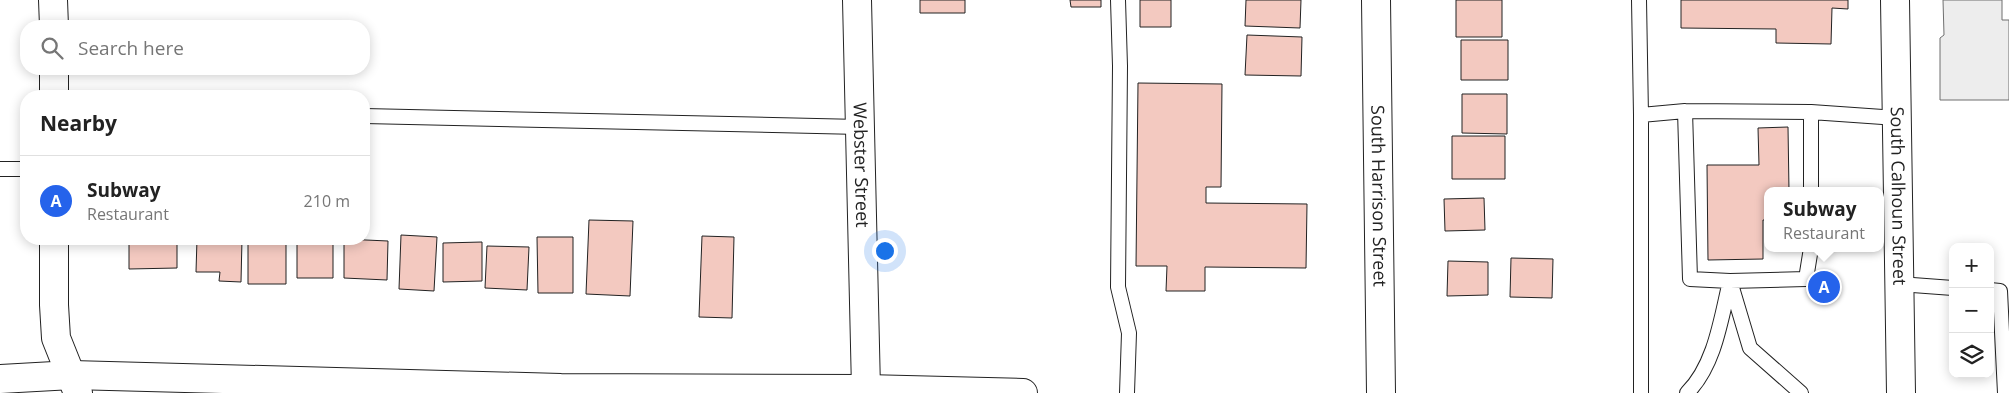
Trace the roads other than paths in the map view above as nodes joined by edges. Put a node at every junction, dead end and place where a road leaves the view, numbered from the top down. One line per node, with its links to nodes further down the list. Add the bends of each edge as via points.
1 (53, 0): 7 (street)
2 (857, 0): 15 (street, Webster Street)
3 (1118, 0): 31 (lane, via 1118,287 1130,333)
4 (1376, 0): 32 (street, South Harrison Street)
5 (1639, 0): 12 (lane)
6 (1895, 0): 14 (street, South Calhoun Street)
7 (54, 20)
8 (54, 75): 9 (street)
9 (54, 90)
10 (1685, 111): 11 (lane); 12 (lane); 21 (lane, via 1690,279)
11 (1811, 112): 14 (lane); 18 (lane)
12 (1641, 115): 33 (lane)
13 (370, 116): 15 (lane)
14 (1897, 118): 22 (street, South Calhoun Street)
15 (860, 128): 28 (street, Webster Street)
16 (0, 169): 17 (lane)
17 (20, 169)
18 (1811, 187)
19 (54, 245): 26 (street, via 56,338)
20 (1810, 252): 21 (lane, via 1806,279)
21 (1730, 281): 34 (lane, via 1717,339 1698,383); 35 (lane, via 1750,348)
22 (1899, 284): 23 (lane); 36 (street, South Calhoun Street)
23 (1949, 288)
24 (2000, 289): 37 (lane)
25 (0, 379): 26 (street)
26 (75, 384): 27 (street)
27 (332, 388): 29 (street)
28 (866, 389): 29 (street); 30 (street)
29 (561, 390)
30 (1023, 393)
31 (1127, 393)
32 (1382, 393)
33 (1641, 393)
34 (1687, 393)
35 (1801, 393)
36 (1901, 393)
37 (2005, 393)

